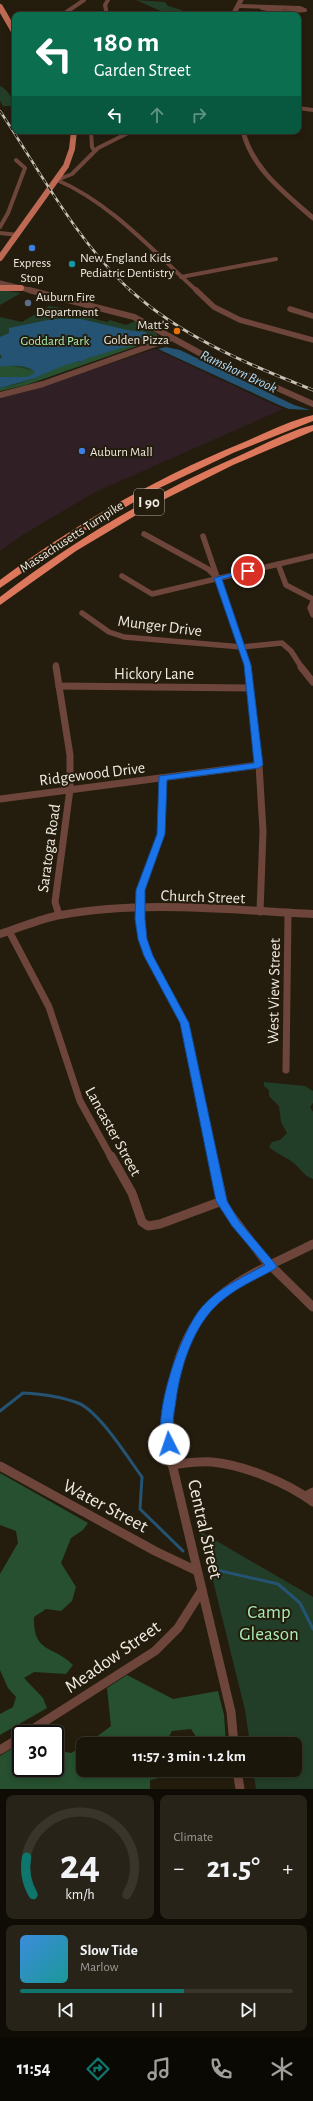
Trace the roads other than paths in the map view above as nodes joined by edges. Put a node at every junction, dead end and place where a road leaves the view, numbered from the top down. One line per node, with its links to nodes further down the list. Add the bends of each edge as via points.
1 (84, 0): 7 (street)
2 (108, 0): 8 (street, via 105,5)
3 (241, 0): 4 (street)
4 (238, 6): 6 (street); 9 (street)
5 (0, 7): 10 (main road)
6 (262, 8): 6 (street, via 300,8 305,11 299,12)
7 (66, 12)
8 (106, 12)
9 (235, 12)
10 (12, 28)
11 (301, 108): 12 (street)
12 (313, 110)
13 (74, 134): 19 (main road, via 70,158)
14 (91, 134): 17 (street)
15 (126, 134): 17 (street)
16 (244, 134): 20 (street, via 246,145 256,162)
17 (94, 150): 19 (street, via 72,174)
18 (16, 160): 21 (street, via 25,168)
19 (56, 182): 23 (main road); 26 (street, via 69,184 109,212)
20 (313, 218)
21 (0, 225)
22 (0, 233): 23 (street)
23 (18, 235): 24 (main road)
24 (0, 258)
25 (276, 259): 26 (street)
26 (182, 277): 33 (street, via 206,301 234,317)
27 (0, 283): 29 (street)
28 (0, 288): 29 (main road)
29 (21, 288): 32 (street, via 128,315 148,323)
30 (290, 309): 31 (street)
31 (313, 316)
32 (172, 338): 34 (street, via 38,386); 35 (street, via 207,357)
33 (313, 340)
34 (0, 395)
35 (298, 397): 36 (street); 37 (street)
36 (313, 400)
37 (313, 404)
38 (310, 419): 46 (highway, Massachusetts Turnpike / I 90, via 220,455 132,498 67,536)
39 (313, 428): 48 (highway, Massachusetts Turnpike / I 90, via 218,467 141,506 71,549)
40 (144, 534): 45 (street, via 208,569)
41 (203, 536): 45 (street)
42 (313, 556): 43 (street)
43 (278, 564): 45 (street); 47 (street, via 286,585)
44 (122, 576): 45 (street, via 152,594)
45 (218, 578): 52 (street)
46 (0, 585)
47 (313, 599)
48 (0, 602)
49 (313, 602): 51 (street, via 310,608)
50 (82, 613): 52 (street, Munger Drive, via 106,630 124,636)
51 (313, 615)
52 (242, 647): 54 (street, Munger Drive, via 275,643 285,645 305,675); 56 (street, via 248,665)
53 (56, 665): 55 (street, Saratoga Road)
54 (313, 682)
55 (59, 686): 56 (street, Hickory Lane); 59 (street, Saratoga Road, via 70,755)
56 (250, 688): 57 (street)
57 (259, 765): 58 (street, Ridgewood Drive); 62 (street, via 263,831)
58 (162, 778): 59 (street, Ridgewood Drive); 61 (street, via 161,834 141,890)
59 (70, 790): 60 (street, Ridgewood Drive); 65 (street, Saratoga Road, via 55,902)
60 (0, 799)
61 (140, 908): 62 (street, Church Street); 65 (street, Church Street, via 96,909); 69 (street, via 146,950 185,1023)
62 (260, 912): 63 (street, Church Street)
63 (288, 913): 64 (street, Church Street); 68 (street, West View Street)
64 (313, 914)
65 (59, 916): 66 (street, Church Street)
66 (9, 931): 67 (street, Church Street); 69 (street, Lancaster Street, via 49,1007 80,1101 132,1193 142,1222 148,1226 160,1224)
67 (0, 934)
68 (286, 1070)
69 (222, 1201): 71 (street, via 235,1223)
70 (313, 1244): 71 (street, Central Street)
71 (272, 1266): 72 (street); 73 (street, Central Street, via 221,1295 192,1329 175,1377 168,1412)
72 (313, 1307)
73 (172, 1465): 75 (street, via 199,1462 224,1464 259,1475); 76 (street, Central Street)
74 (0, 1466): 76 (street, Water Street, via 155,1551)
75 (311, 1497)
76 (197, 1571): 77 (street, Central Street)
77 (202, 1590): 78 (street, Meadow Street, via 182,1623 163,1645); 79 (street, Central Street, via 228,1697)
78 (39, 1725)
79 (233, 1737)
80 (12, 1743): 81 (street)
81 (0, 1750)
82 (238, 1777): 83 (street)
83 (240, 1789)

